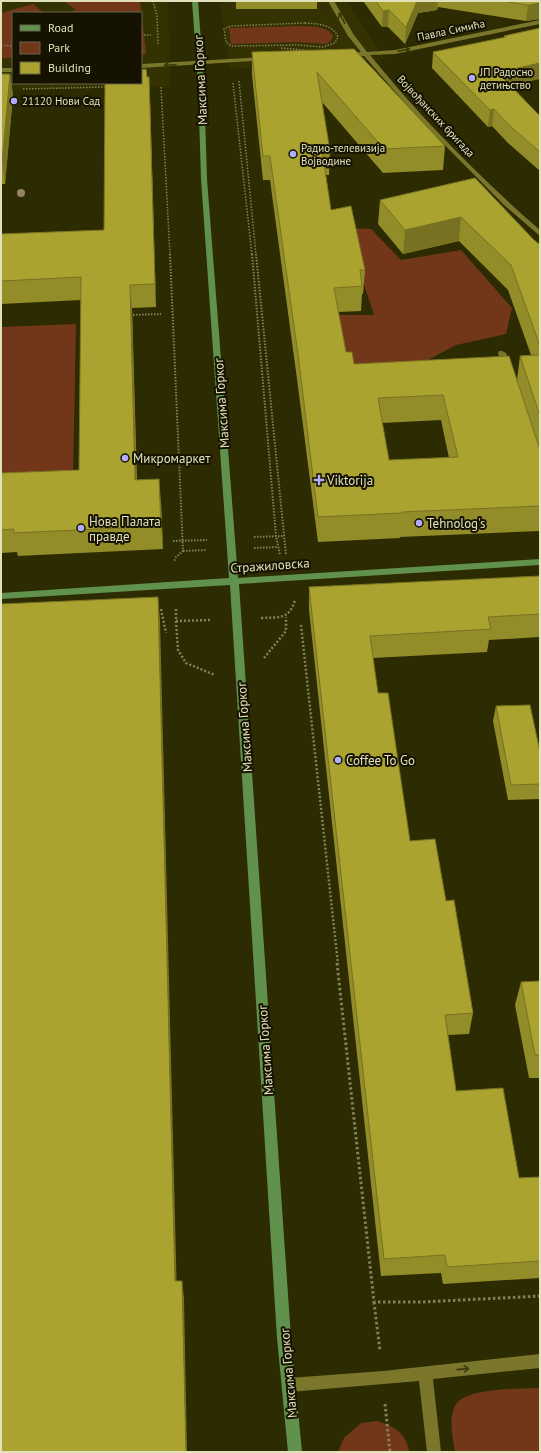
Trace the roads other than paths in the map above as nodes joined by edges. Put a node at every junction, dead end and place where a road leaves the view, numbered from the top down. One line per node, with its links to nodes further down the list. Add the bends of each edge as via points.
1 (195, 1): 7 (street, Максима Горког)
2 (331, 1): 4 (street, Војвођанских бригада, one-way to 2, via 351,36)
3 (540, 22): 4 (street, Павла Симића, one-way to 3, via 395,52)
4 (365, 54): 5 (street, Павла Симића); 11 (street, Војвођанских бригада, via 420,117 506,204)
5 (340, 55)
6 (270, 59): 7 (street)
7 (199, 63): 8 (street, one-way to 8); 15 (street, Максима Горког, via 204,179)
8 (142, 66)
9 (1, 70): 10 (street)
10 (12, 70)
11 (540, 234)
12 (502, 353): 13 (street)
13 (509, 374)
14 (540, 562): 15 (street, Стражиловска)
15 (234, 581): 16 (street, Стражиловска); 19 (street, Максима Горког)
16 (1, 596)
17 (540, 1361): 18 (street, one-way to 17)
18 (425, 1373): 19 (street); 21 (street)
19 (289, 1385): 20 (street, Максима Горког)
20 (295, 1452)
21 (434, 1452)

